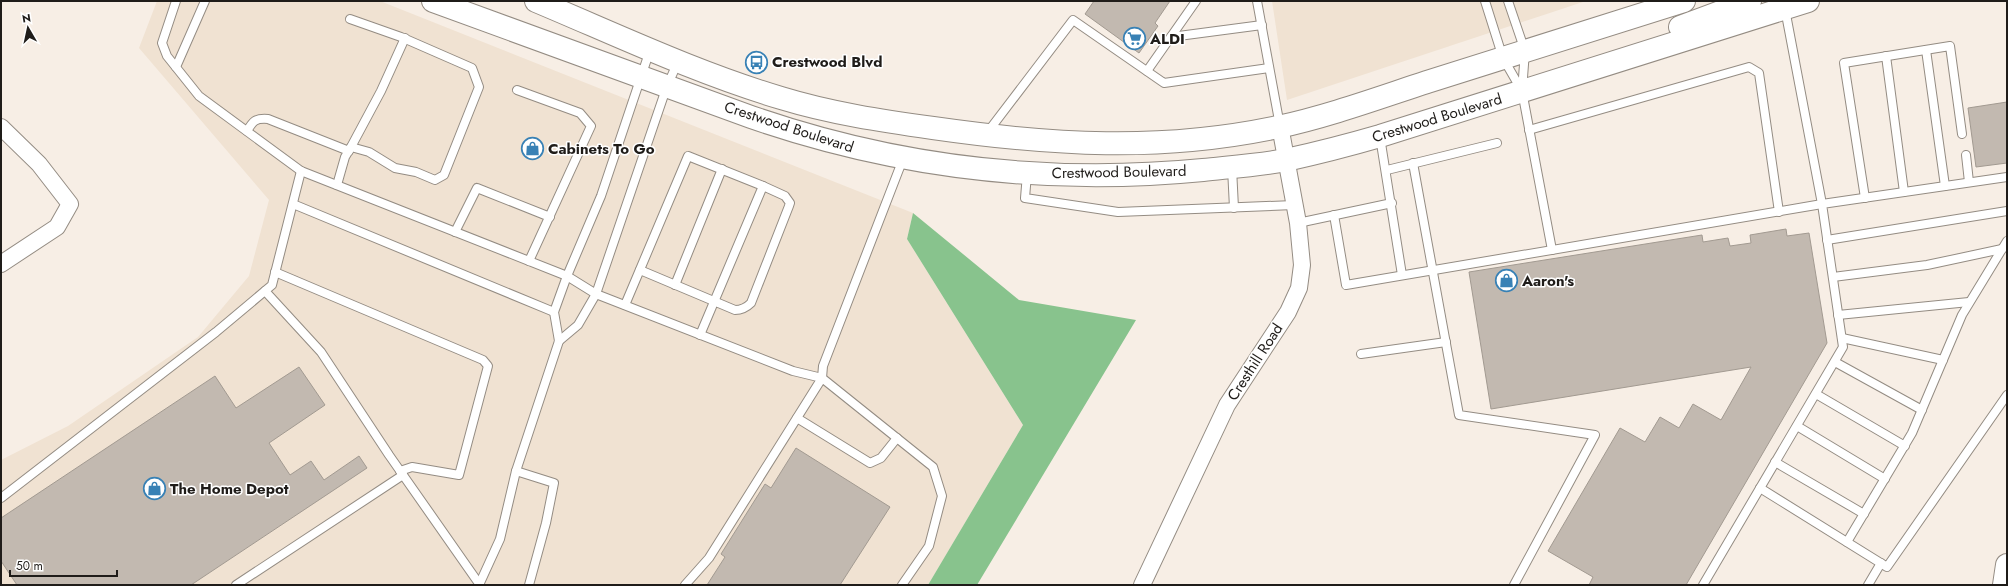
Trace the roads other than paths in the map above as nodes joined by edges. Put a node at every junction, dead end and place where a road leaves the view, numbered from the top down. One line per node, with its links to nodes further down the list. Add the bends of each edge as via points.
1 (176, 1): 23 (lane, via 162,43 167,56)
2 (205, 1): 23 (lane)
3 (433, 1): 26 (main road, Crestwood Boulevard)
4 (536, 1): 17 (main road, Crestwood Boulevard)
5 (1196, 1): 15 (lane)
6 (1257, 1): 14 (lane)
7 (1486, 1): 21 (lane)
8 (1508, 1): 19 (lane)
9 (1684, 1): 19 (main road, Crestwood Boulevard)
10 (1750, 1): 27 (main road, via 1626,47)
11 (1808, 1): 12 (main road, Crestwood Boulevard)
12 (1784, 8): 27 (main road, Crestwood Boulevard); 59 (lane)
13 (350, 19): 16 (lane)
14 (1262, 25): 15 (lane); 24 (lane)
15 (1171, 37): 25 (lane)
16 (405, 38): 40 (lane, via 381,92); 40 (lane, via 472,68 479,87 444,175 435,180 416,172 395,168 369,152)
17 (650, 49): 22 (main road, Crestwood Boulevard); 26 (lane)
18 (1926, 50): 20 (lane); 35 (lane, via 1950,46); 54 (lane)
19 (1525, 52): 21 (main road, Crestwood Boulevard); 30 (lane)
20 (1886, 56): 55 (lane); 56 (lane, via 1844,62)
21 (1503, 58): 30 (lane); 31 (main road, Crestwood Boulevard)
22 (678, 61): 28 (lane); 36 (main road, Crestwood Boulevard, via 755,90 830,111)
23 (176, 67): 34 (lane, via 199,96)
24 (1269, 68): 25 (lane, via 1164,83); 31 (lane)
25 (1147, 71): 36 (lane, via 1073,20)
26 (641, 77): 28 (main road, Crestwood Boulevard); 78 (lane, via 601,196)
27 (1554, 81): 30 (main road, Crestwood Boulevard)
28 (667, 86): 42 (main road, Crestwood Boulevard, via 801,134); 82 (lane)
29 (517, 90): 65 (lane, via 580,113 591,126)
30 (1522, 91): 33 (lane); 37 (main road, Crestwood Boulevard)
31 (1280, 126): 38 (main road, Crestwood Boulevard, via 1234,135 1144,144 1082,144); 43 (street, Cresthill Road)
32 (1, 127): 73 (street, via 39,164 70,204 57,227)
33 (1529, 130): 63 (lane, via 1749,67 1759,73); 71 (lane)
34 (247, 131): 40 (lane, via 252,121 268,119); 48 (lane)
35 (1962, 134)
36 (985, 135): 38 (main road, Crestwood Boulevard)
37 (1380, 136): 43 (main road, Crestwood Boulevard); 47 (lane)
38 (1032, 140): 49 (main road)
39 (1497, 143): 44 (lane)
40 (350, 149): 52 (lane)
41 (1966, 155): 51 (lane)
42 (903, 159): 49 (main road, Crestwood Boulevard); 95 (lane, via 823,366)
43 (1285, 160): 45 (main road, Crestwood Boulevard); 60 (street, Cresthill Road)
44 (1413, 163): 47 (lane); 75 (lane)
45 (1232, 167): 49 (main road, Crestwood Boulevard, via 1122,175); 61 (lane)
46 (722, 169): 53 (lane); 74 (lane, via 688,156); 80 (lane)
47 (1387, 170): 57 (lane)
48 (301, 171): 52 (lane); 58 (lane)
49 (1027, 174): 61 (lane, via 1025,198 1118,212)
50 (2007, 177): 51 (lane)
51 (1969, 182): 54 (lane)
52 (337, 185): 67 (lane)
53 (763, 186): 83 (lane); 83 (lane, via 785,196 790,203 751,303 741,310 735,310)
54 (1945, 186): 55 (lane)
55 (1904, 192): 56 (lane)
56 (1866, 198): 59 (lane)
57 (1392, 203): 64 (lane); 77 (lane)
58 (292, 204): 76 (lane); 86 (lane)
59 (1822, 204): 63 (lane); 68 (lane)
60 (1294, 205): 61 (lane); 66 (street, Cresthill Road)
61 (1234, 208)
62 (2007, 210): 68 (lane)
63 (1780, 212): 71 (lane)
64 (1334, 216): 66 (lane); 77 (lane, via 1346,285)
65 (550, 217): 67 (lane, via 477,188); 72 (lane)
66 (1298, 223): 118 (street, Cresthill Road, via 1302,265 1299,288 1288,312 1227,405)
67 (455, 232): 72 (lane)
68 (1827, 240): 79 (lane)
69 (2007, 241): 70 (lane)
70 (2002, 249): 79 (lane, via 1927,265); 84 (lane)
71 (1552, 250): 75 (lane)
72 (529, 261): 78 (lane)
73 (1, 264)
74 (640, 270): 80 (lane); 85 (lane)
75 (1433, 270): 77 (lane); 91 (lane)
76 (275, 272): 81 (lane, via 272,285); 105 (lane, via 483,360 488,366 459,475 412,466)
77 (1402, 275)
78 (567, 276): 82 (lane); 86 (lane)
79 (1833, 277): 87 (lane)
80 (675, 285): 83 (lane)
81 (265, 291): 105 (lane, via 321,352); 108 (lane, via 216,332)
82 (596, 294): 85 (lane); 90 (lane, via 578,325)
83 (714, 302): 88 (lane)
84 (1969, 302): 87 (lane); 93 (lane)
85 (625, 305): 88 (lane)
86 (554, 312): 90 (lane)
87 (1838, 315): 89 (lane)
88 (700, 335): 95 (lane, via 793,371)
89 (1842, 338): 93 (lane); 94 (lane, via 1844,347)
90 (559, 341): 104 (lane)
91 (1446, 342): 92 (lane); 119 (lane, via 1459,415 1594,435)
92 (1361, 354)
93 (1943, 360): 98 (lane)
94 (1835, 362): 96 (lane); 98 (lane)
95 (822, 378): 99 (lane); 101 (lane)
96 (1816, 394): 100 (lane); 102 (lane)
97 (2007, 395): 111 (lane, via 1887,567)
98 (1922, 410): 102 (lane)
99 (797, 418): 101 (lane, via 870,463 881,458); 116 (lane, via 708,558)
100 (1797, 426): 103 (lane); 106 (lane)
101 (896, 438): 117 (lane, via 933,467 942,496 929,546)
102 (1905, 446): 106 (lane)
103 (1776, 462): 107 (lane); 109 (lane)
104 (516, 471): 113 (lane, via 500,539); 115 (lane, via 554,483)
105 (401, 473): 113 (lane); 114 (lane)
106 (1885, 479): 109 (lane)
107 (1760, 488): 110 (lane); 120 (lane)
108 (1, 498)
109 (1864, 514): 110 (lane)
110 (1847, 542): 111 (lane)
111 (1881, 563): 121 (lane)
112 (2007, 565): 122 (main road)
113 (479, 584)
114 (236, 585)
115 (529, 585)
116 (685, 585)
117 (902, 585)
118 (1142, 585)
119 (1514, 585)
120 (1703, 585)
121 (1868, 585)
122 (2004, 585)

